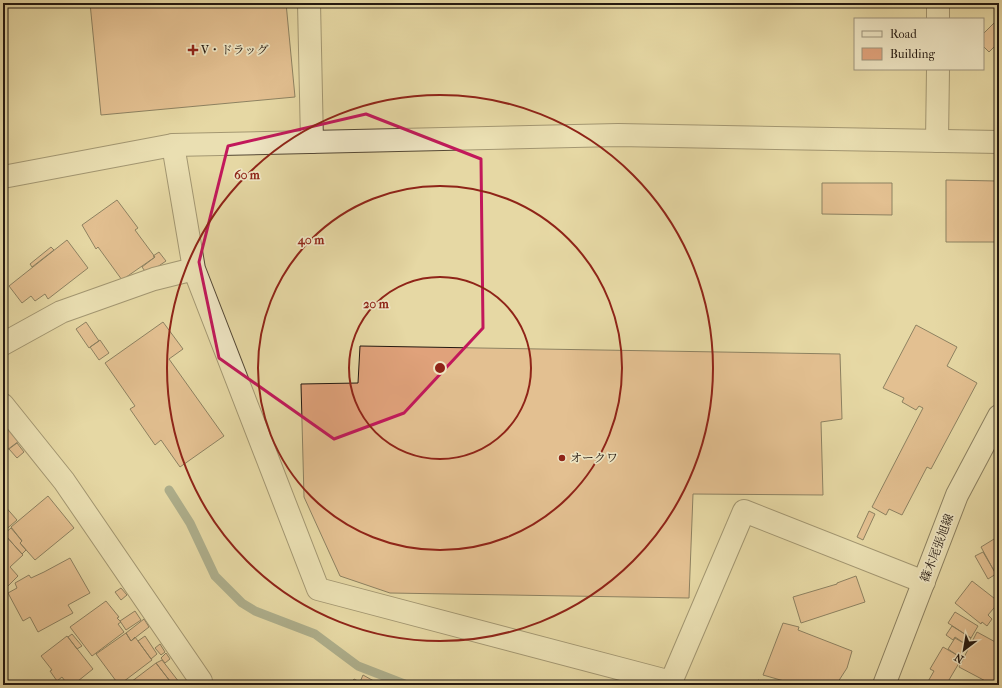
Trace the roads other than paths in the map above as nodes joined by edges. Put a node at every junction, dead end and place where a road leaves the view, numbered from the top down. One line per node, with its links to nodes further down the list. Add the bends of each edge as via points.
1 (308, 3): 6 (street)
2 (938, 3): 3 (street)
3 (938, 18)
4 (938, 70): 5 (street)
5 (938, 140): 6 (street, via 618,135); 7 (street)
6 (312, 142): 8 (street)
7 (999, 142)
8 (173, 145): 9 (street); 10 (street)
9 (3, 177)
10 (194, 269): 11 (street, via 154,279 61,312); 14 (street, via 318,589 671,682 744,511)
11 (3, 344)
12 (3, 405): 15 (street, via 64,481 201,681)
13 (999, 416): 14 (street, 篠木尾張旭線, via 957,495)
14 (924, 582): 16 (street, 篠木尾張旭線)
15 (201, 685)
16 (884, 685)

